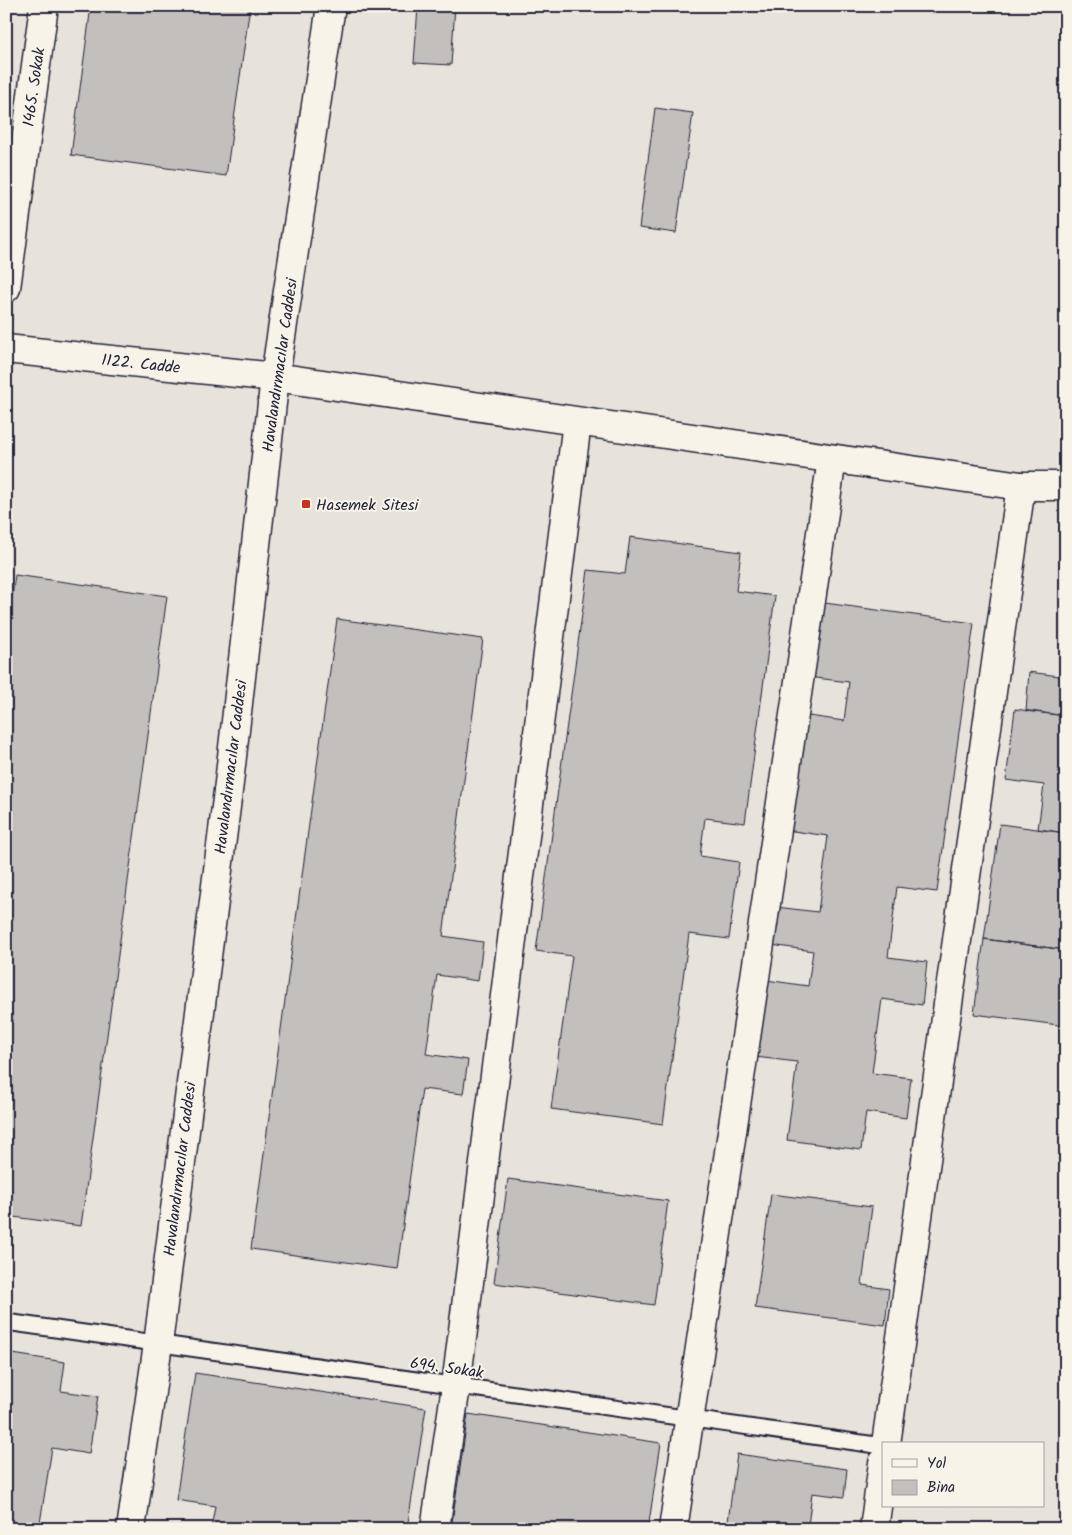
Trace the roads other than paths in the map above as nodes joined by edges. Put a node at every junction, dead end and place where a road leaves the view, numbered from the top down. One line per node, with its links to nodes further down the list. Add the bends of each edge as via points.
1 (44, 6): 3 (street, 1465. Sokak)
2 (331, 6): 5 (street, Havalandırmacılar Caddesi)
3 (6, 288)
4 (6, 348): 5 (street, 1122. Cadde)
5 (275, 377): 6 (street, 1122. Cadde); 11 (street, Havalandırmacılar Caddesi, via 229,783)
6 (577, 422): 7 (street, 1122. Cadde); 12 (street)
7 (832, 459): 8 (street, 1122. Cadde); 13 (street)
8 (1021, 486): 9 (street, 1122. Cadde); 14 (street)
9 (1066, 486)
10 (6, 1322): 11 (lane, 694. Sokak)
11 (158, 1344): 12 (lane, 694. Sokak); 17 (street, Havalandırmacılar Caddesi)
12 (456, 1386): 13 (lane, 694. Sokak); 18 (street)
13 (689, 1419): 15 (lane, 694. Sokak); 19 (street)
14 (885, 1442)
15 (882, 1445)
16 (882, 1470): 20 (street)
17 (131, 1529)
18 (435, 1529)
19 (672, 1529)
20 (874, 1529)

